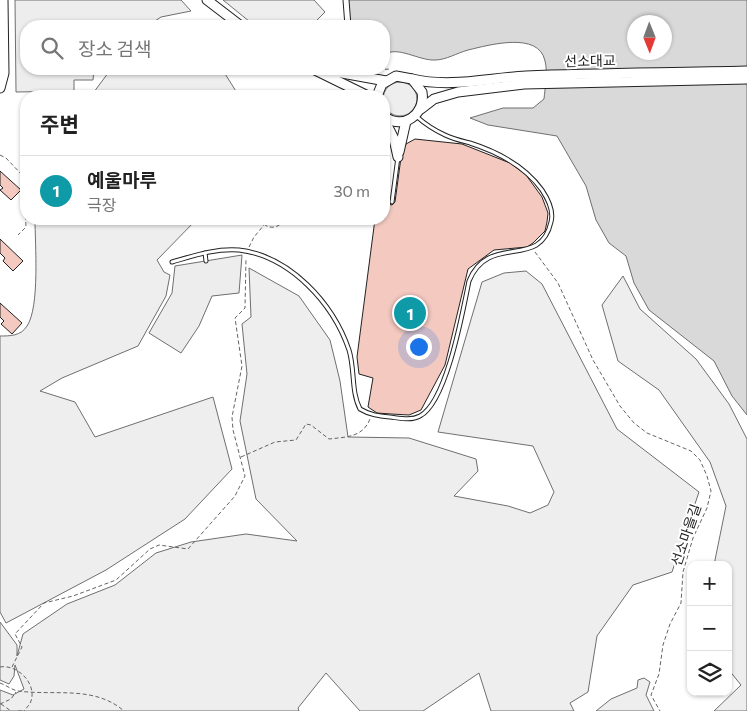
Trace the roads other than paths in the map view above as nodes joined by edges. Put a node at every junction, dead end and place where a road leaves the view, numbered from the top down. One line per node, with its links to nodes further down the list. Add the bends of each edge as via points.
1 (3, 0): 13 (street, via 4,73)
2 (207, 0): 4 (street)
3 (346, 0): 5 (street)
4 (233, 20)
5 (348, 20)
6 (747, 71): 11 (street, 선소대교)
7 (325, 75): 14 (street)
8 (357, 75): 12 (street)
9 (412, 79): 11 (street, via 429,83); 12 (street, via 402,76); 16 (street, via 422,92)
10 (747, 79): 11 (street, 선소대교)
11 (524, 80): 16 (street, via 434,99)
12 (386, 81): 15 (street)
13 (0, 88)
14 (356, 90)
15 (379, 90)
16 (418, 112): 18 (street); 22 (lane, via 446,136 507,159 535,180 548,199 552,218 546,233 533,248 501,252 474,270 451,363 422,415 409,419 372,415 360,409 350,353 336,321 309,287 291,272 248,252 226,250)
17 (390, 120): 18 (street)
18 (406, 121): 20 (street)
19 (390, 131): 20 (street)
20 (398, 157): 21 (lane)
21 (392, 202)
22 (205, 253): 23 (lane); 24 (lane)
23 (206, 261)
24 (172, 262)

